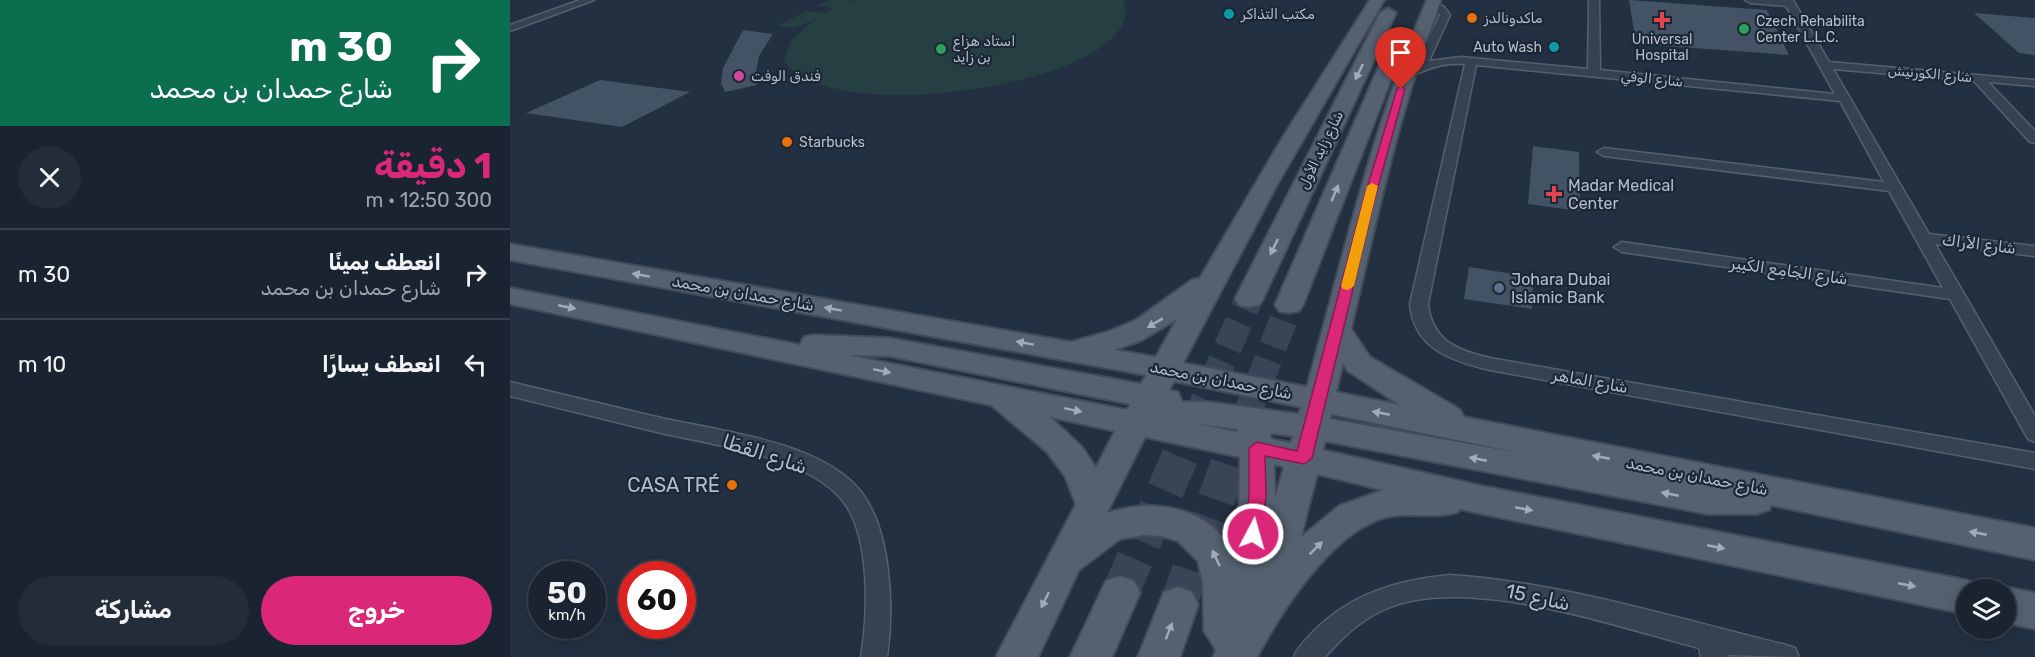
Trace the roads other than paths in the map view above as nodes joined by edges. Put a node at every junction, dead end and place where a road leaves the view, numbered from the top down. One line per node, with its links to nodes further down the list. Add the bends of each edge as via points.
1 (569, 0): 9 (street)
2 (589, 0): 10 (street)
3 (1377, 0): 27 (main road)
4 (1394, 0): 30 (main road, شارع زايد الأول, one-way to 30)
5 (1594, 0): 15 (street)
6 (1750, 0): 8 (street)
7 (1427, 2): 11 (street, via 1442,9 1445,15); 19 (main road); 31 (main road, شارع زايد الأول, one-way to 7)
8 (1789, 2): 13 (street)
9 (510, 21)
10 (510, 28)
11 (1432, 46): 12 (street, شارع الوفي); 14 (street)
12 (1466, 61): 14 (street, شارع الوفي); 15 (street, شارع الوفي); 42 (street, شارع الماهر, via 1419,304 1421,324 1437,344 1451,353 1490,364)
13 (1825, 65): 16 (street, شارع الكورنيش); 18 (street)
14 (1421, 66): 19 (street)
15 (1594, 73): 18 (street, شارع الوفي)
16 (1977, 78): 17 (street, شارع الكورنيش); 20 (street)
17 (2035, 83)
18 (1844, 98): 22 (street)
19 (1398, 101): 32 (main road)
20 (2035, 139)
21 (1604, 152): 22 (street)
22 (1894, 187): 23 (street)
23 (1923, 238): 25 (street, شارع الأراك); 28 (street)
24 (1622, 247): 28 (street, شارع الجَامِع الكَبِير)
25 (2035, 251)
26 (510, 252): 34 (main road, شارع حمدان بن محمد, one-way to 26)
27 (1216, 273): 34 (main road, one-way to 34, via 1178,307 1144,330 1109,343); 37 (main road)
28 (1956, 295): 41 (street)
29 (510, 296): 33 (main road, شارع حمدان بن محمد, one-way to 33)
30 (1249, 299)
31 (1289, 305)
32 (1337, 328): 39 (main road); 40 (main road, via 1359,364 1417,401)
33 (760, 346): 36 (main road, شارع حمدان بن محمد, one-way to 36); 37 (main road, via 889,347)
34 (1067, 351): 37 (main road, شارع حمدان بن محمد)
35 (510, 389): 55 (street, شارع القَطَا, via 761,448 832,480 850,494 865,524 871,549 879,615)
36 (995, 394): 37 (main road, شارع حمدان بن محمد, one-way to 37); 45 (main road, via 1032,420 1074,458 1083,471)
37 (1150, 397): 38 (main road, via 1168,413 1187,411); 38 (main road, via 1215,387 1236,401); 39 (main road, شارع حمدان بن محمد); 45 (main road)
38 (1250, 426): 39 (main road); 59 (main road, via 1256,521)
39 (1311, 428): 40 (main road, شارع حمدان بن محمد, one-way to 39); 43 (main road, one-way to 39, via 1744,502 1708,500); 44 (main road, شارع حمدان بن محمد); 51 (main road)
40 (1479, 433): 43 (main road, شارع حمدان بن محمد, one-way to 40)
41 (2035, 434)
42 (2035, 461)
43 (1791, 495): 46 (main road, شارع حمدان بن محمد, one-way to 43)
44 (1482, 500): 49 (main road, شارع حمدان بن محمد, one-way to 49); 51 (main road, one-way to 44, via 1331,533 1367,509 1403,503)
45 (1093, 502): 47 (main road)
46 (2035, 544)
47 (1063, 562): 56 (main road, one-way to 56); 59 (main road, one-way to 47, via 1220,568 1214,552 1187,528 1170,522 1131,520 1095,536)
48 (1120, 593): 57 (main road)
49 (1956, 595)
50 (1179, 605): 58 (main road, one-way to 50)
51 (1263, 607): 59 (main road)
52 (2016, 607): 53 (main road)
53 (2035, 610)
54 (1712, 648): 60 (street, شارع 15, via 1531,594 1463,584 1433,586 1379,600 1345,619); 61 (street, شارع 15)
55 (874, 657)
56 (1017, 657)
57 (1091, 657)
58 (1159, 657)
59 (1232, 657)
60 (1307, 657)
61 (1786, 657)

